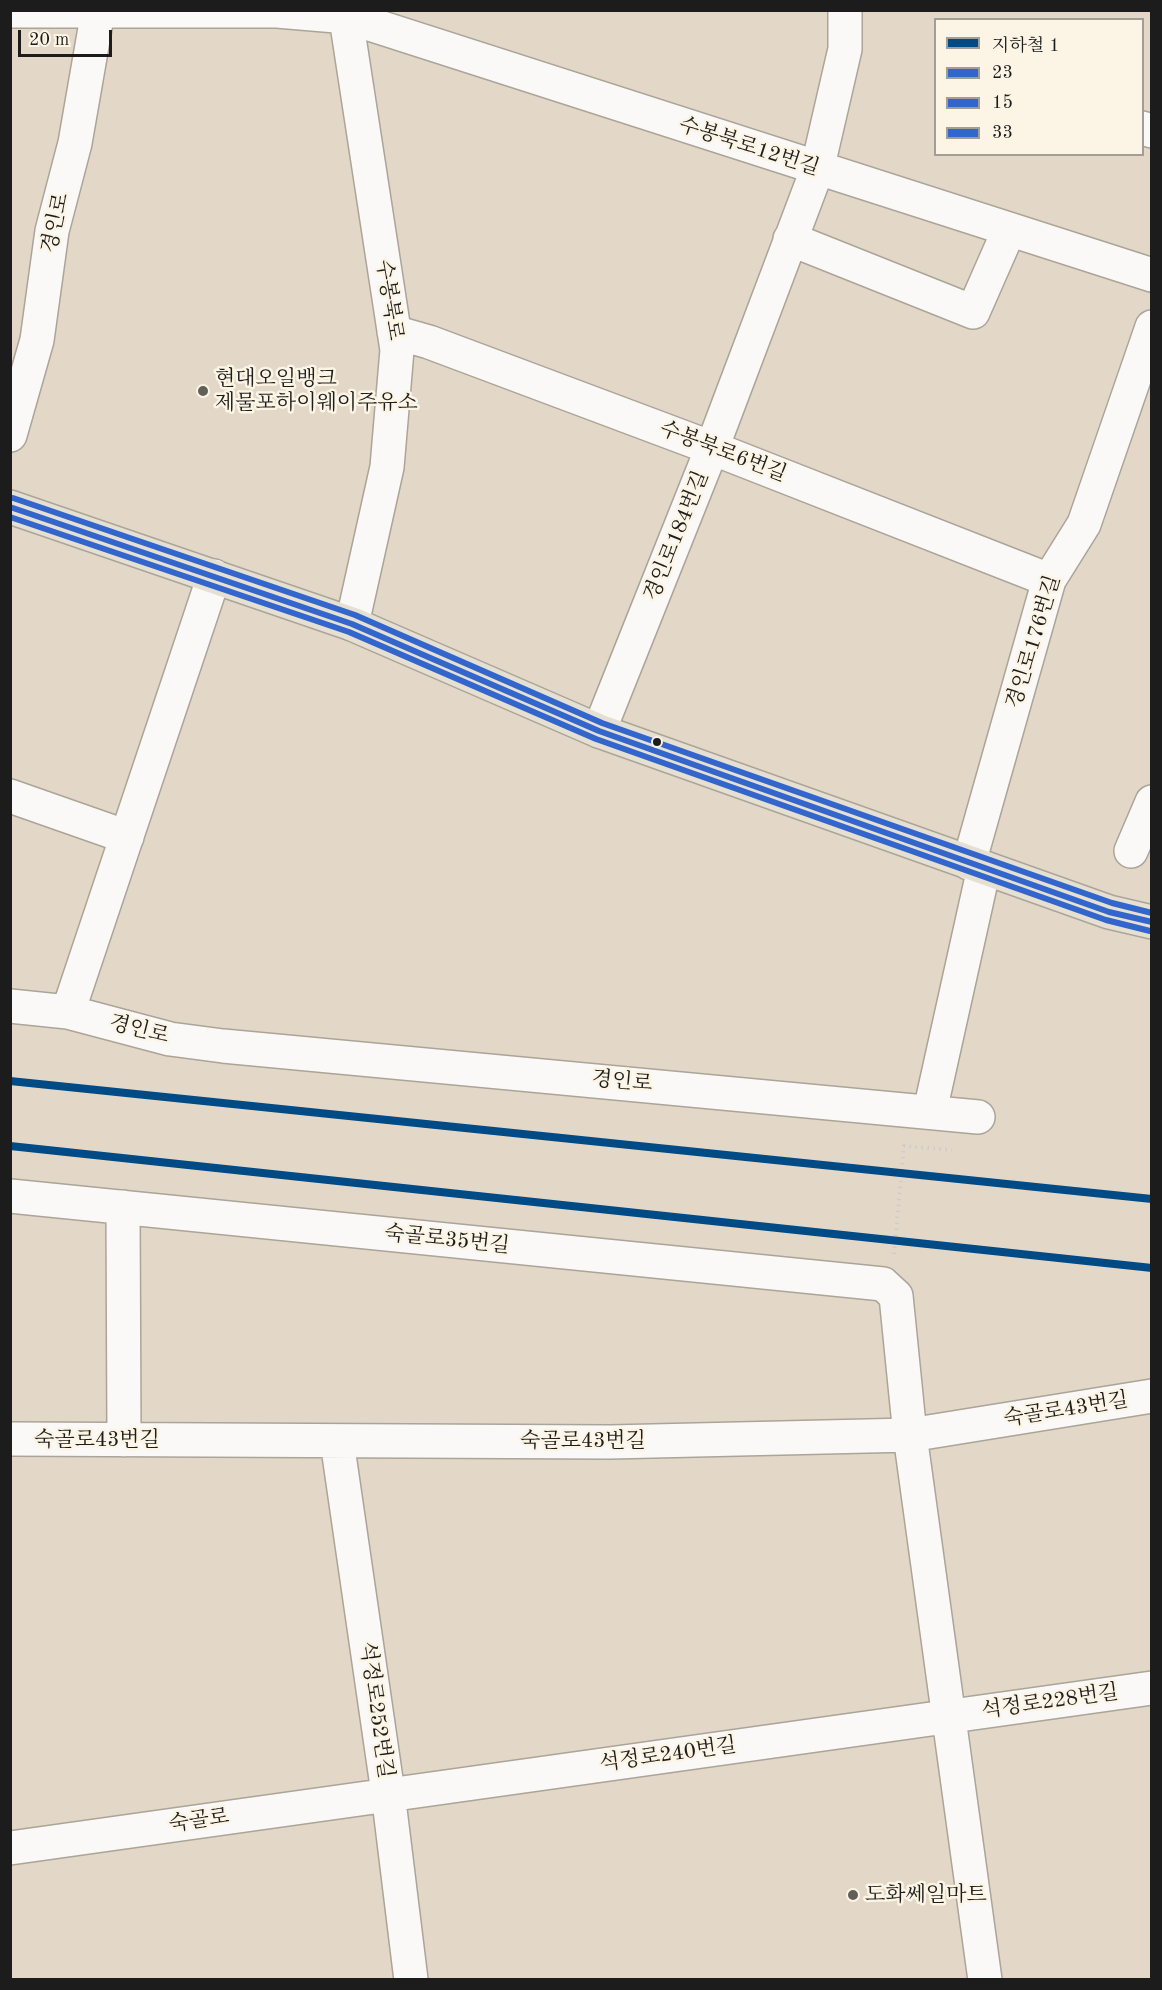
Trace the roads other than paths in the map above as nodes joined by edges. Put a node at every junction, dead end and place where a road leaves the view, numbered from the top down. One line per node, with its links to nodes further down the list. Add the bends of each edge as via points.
1 (845, 10): 6 (street, 경인로184번길, via 845,49)
2 (98, 11): 3 (street, 수봉북로12번길); 4 (street, 수봉북로12번길); 12 (street, 경인로, via 75,143 52,231 37,340)
3 (138, 11): 5 (street, 수봉북로12번길)
4 (10, 12)
5 (348, 14): 6 (street, 수봉북로12번길); 11 (street, 수봉북로)
6 (817, 170): 7 (street, 수봉북로12번길); 8 (street, 경인로184번길)
7 (1009, 230): 8 (street, via 973,312); 9 (street, 수봉북로12번길)
8 (790, 239): 13 (street, 경인로184번길)
9 (1152, 275)
10 (1152, 327): 16 (street, 경인로176번길, via 1084,524)
11 (394, 332): 13 (street, 수봉북로6번길); 17 (street, 수봉북로, via 397,350 387,467)
12 (10, 435)
13 (712, 448): 16 (street, 수봉북로6번길); 18 (street, 경인로184번길)
14 (10, 507): 15 (main road)
15 (214, 576): 17 (main road); 21 (street)
16 (1049, 580): 23 (street, 경인로176번길)
17 (352, 624): 18 (main road)
18 (599, 731): 23 (main road)
19 (10, 796): 21 (street)
20 (1152, 802): 22 (street)
21 (127, 837): 26 (street)
22 (1131, 850)
23 (977, 865): 24 (main road, via 1109,912); 27 (street)
24 (1152, 922)
25 (10, 1006): 26 (street, 경인로)
26 (68, 1012): 27 (street, 경인로, via 170,1039 223,1047)
27 (930, 1111): 28 (street, 경인로)
28 (978, 1117)
29 (10, 1196): 30 (street, 숙골로35번길)
30 (123, 1207): 32 (street, 숙골로35번길, via 888,1271 896,1296); 34 (street)
31 (1152, 1396): 32 (street, 숙골로43번길)
32 (910, 1436): 35 (street, 숙골로43번길, via 610,1442); 37 (street)
33 (10, 1439): 34 (street, 숙골로43번길)
34 (124, 1440): 35 (street, 숙골로43번길)
35 (337, 1441): 38 (street, 석정로252번길)
36 (1152, 1688): 37 (street, 석정로228번길)
37 (948, 1716): 38 (street, 석정로240번길); 41 (street)
38 (388, 1793): 39 (street, 숙골로); 40 (street, 석정로252번길)
39 (10, 1848)
40 (411, 1980)
41 (985, 1980)

